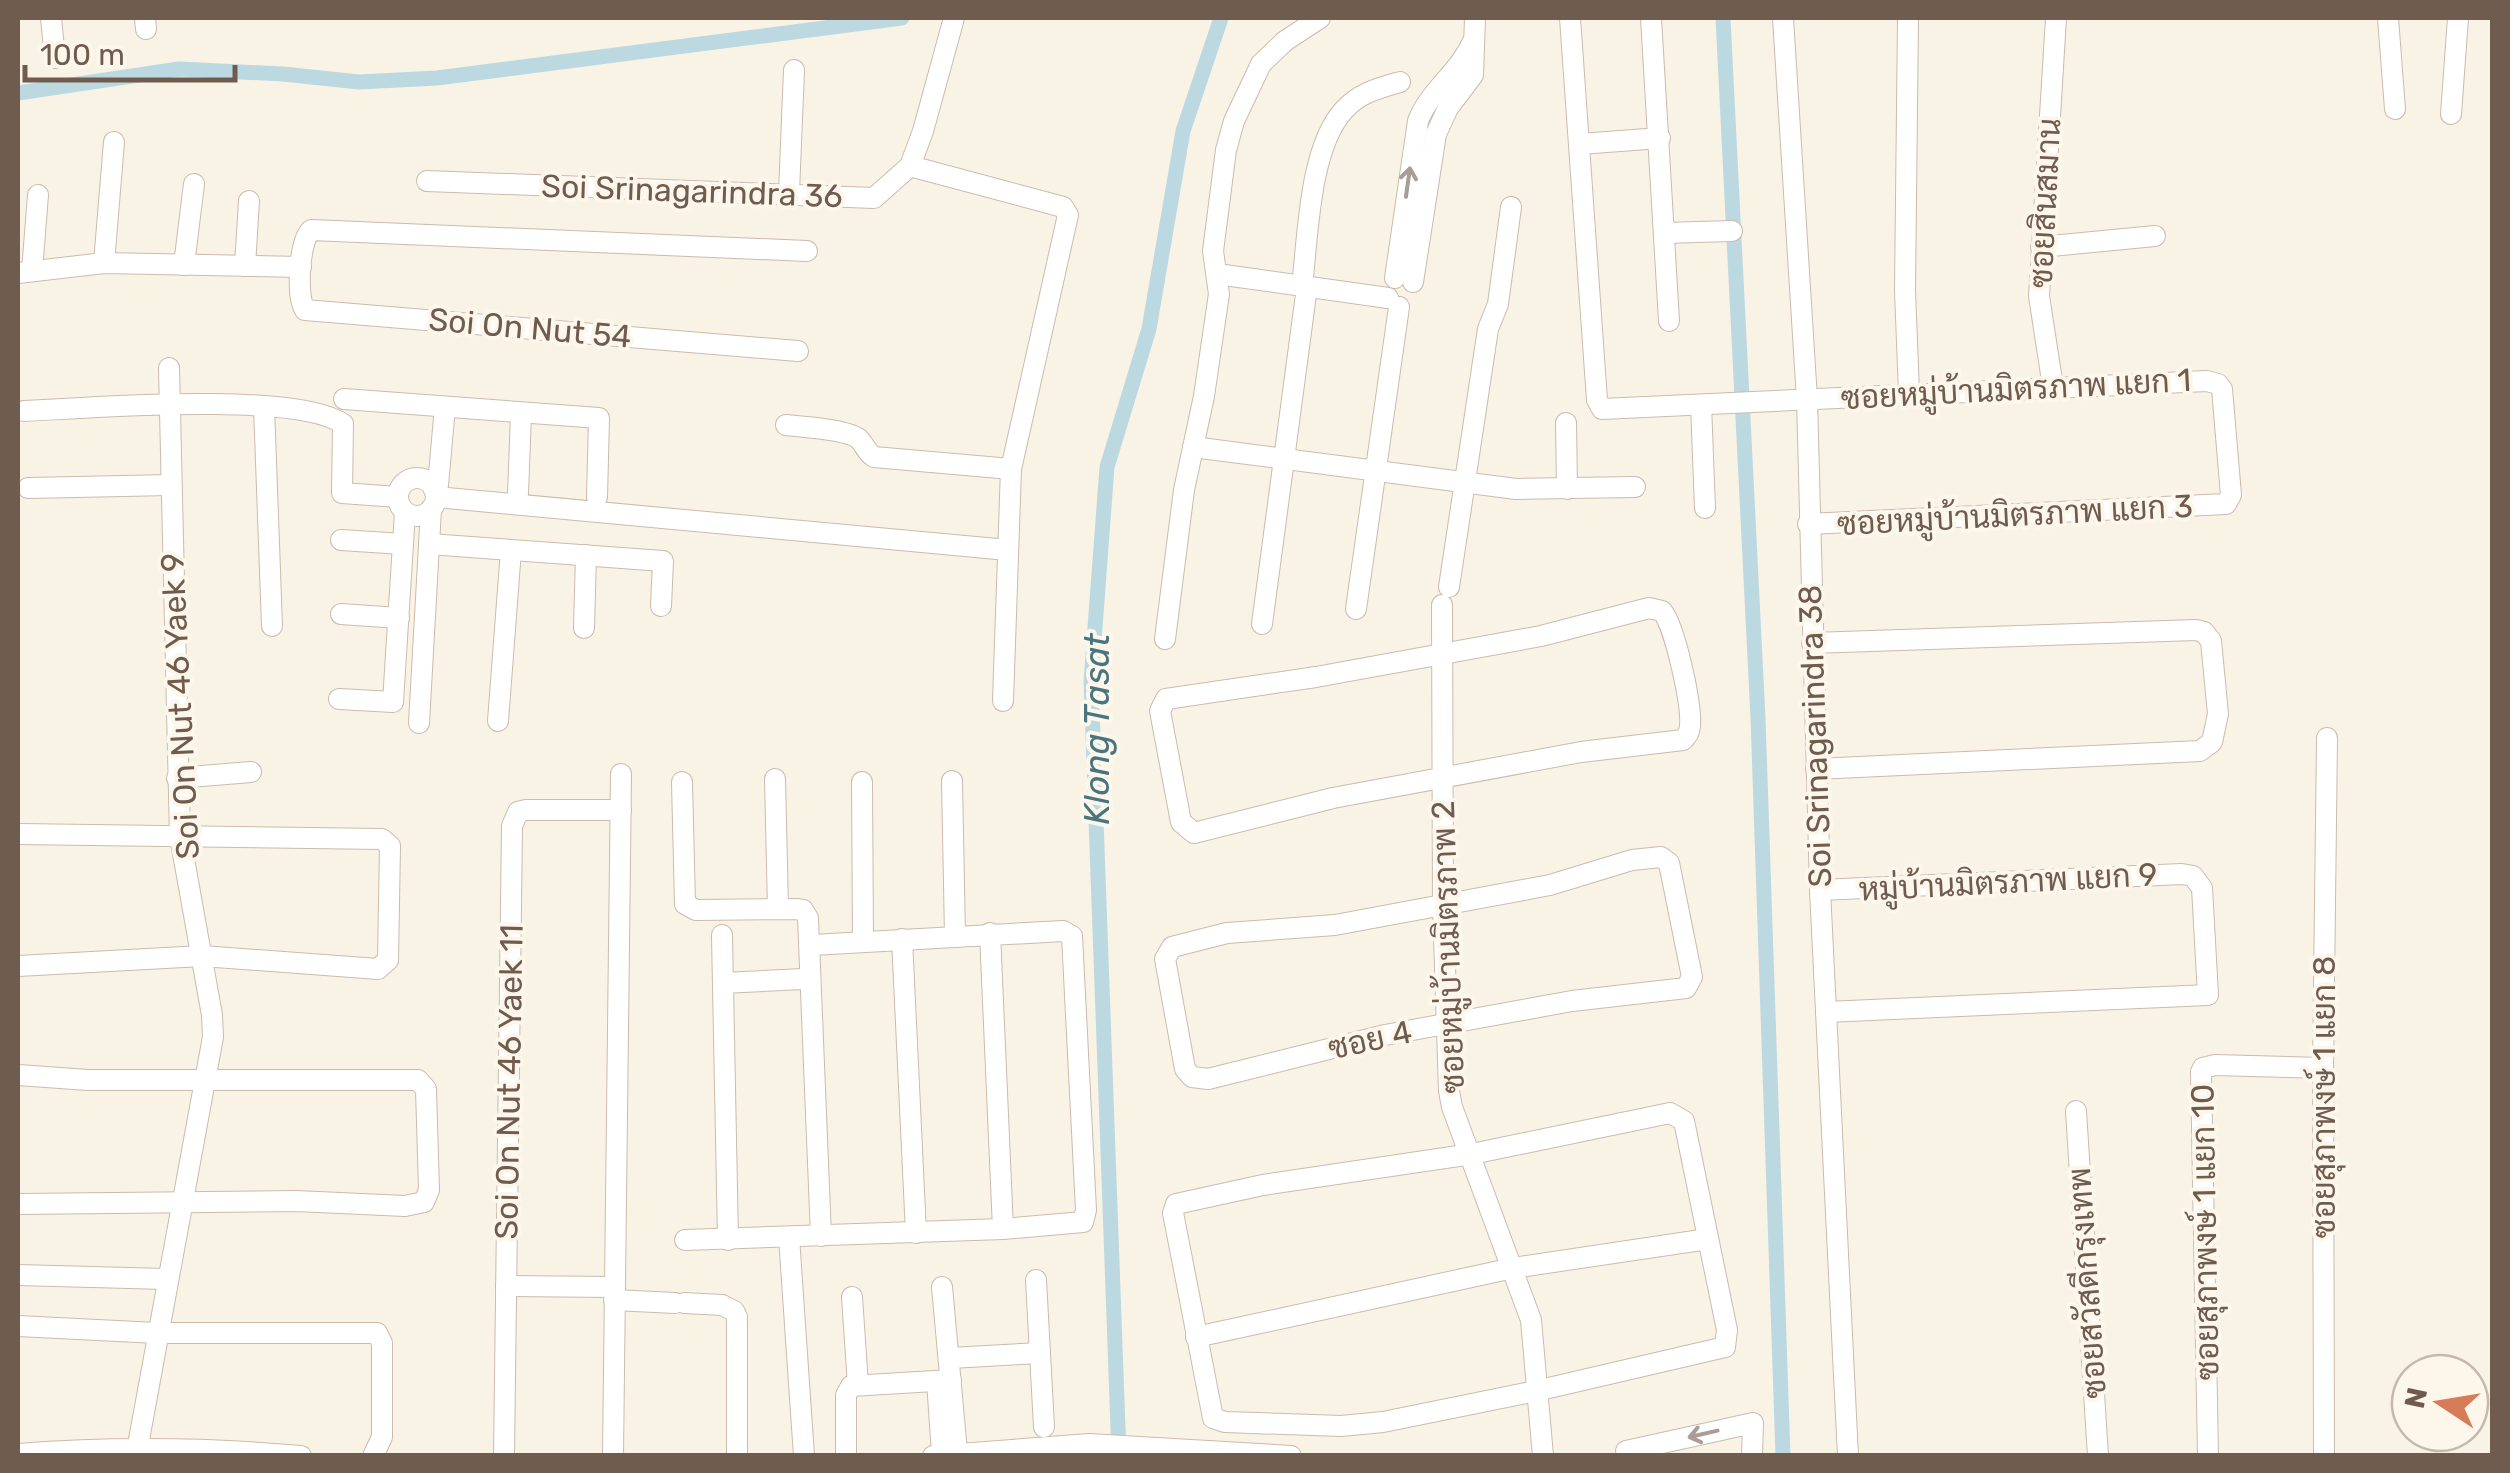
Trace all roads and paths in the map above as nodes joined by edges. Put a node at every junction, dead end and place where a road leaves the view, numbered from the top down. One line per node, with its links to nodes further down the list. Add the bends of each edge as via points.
1 (51, 18): 12 (street)
2 (1320, 18): 37 (street, via 1260,64 1234,121 1213,251)
3 (1475, 18): 39 (street, via 1473,75 1436,134)
4 (1570, 18): 19 (street)
5 (1652, 18): 17 (street)
6 (1784, 18): 46 (street, Soi Srinagarindra 38)
7 (1908, 18): 44 (street)
8 (2056, 18): 30 (street, ซอยสินสมาน)
9 (2388, 18): 15 (street)
10 (2458, 18): 16 (street)
11 (952, 22): 20 (street)
12 (55, 58)
13 (794, 70): 23 (street)
14 (1400, 82): 38 (street, via 1360,96 1342,112 1323,148)
15 (2396, 109)
16 (2451, 114)
17 (1660, 138): 19 (street); 28 (street)
18 (114, 142): 32 (street)
19 (1580, 144): 47 (street, ซอยหมู่บ้านมิตรภาพ แยก 1, via 1598,406 1609,411)
20 (910, 166): 23 (street, Soi Srinagarindra 36, via 874,198); 58 (street, via 1064,207 1068,215)
21 (427, 181): 23 (street, Soi Srinagarindra 36)
22 (194, 184): 33 (street)
23 (789, 194)
24 (38, 196): 36 (street)
25 (250, 201): 34 (street)
26 (1512, 207): 60 (street, ซอยหมู่บ้านมิตรภาพ 2)
27 (1732, 231): 28 (street)
28 (1664, 233): 40 (street)
29 (2155, 236): 30 (street)
30 (2042, 248): 43 (street, ซอยสินสมาน, via 2040,312)
31 (807, 251): 35 (street, via 310,230)
32 (104, 264): 33 (street); 36 (street)
33 (184, 265): 34 (street)
34 (245, 266): 35 (street)
35 (301, 267): 41 (street, Soi On Nut 54, via 306,310)
36 (25, 272)
37 (1217, 274): 38 (street); 55 (street)
38 (1304, 287): 39 (street); 57 (street)
39 (1398, 291): 59 (street)
40 (1669, 321)
41 (798, 351)
42 (169, 368): 48 (street, Soi On Nut 46 Yaek 9)
43 (2053, 387): 44 (street, ซอยหมู่บ้านมิตรภาพ แยก 1); 56 (street, ซอยหมู่บ้านมิตรภาพ แยก 1, via 2214,382 2222,389)
44 (1909, 393): 46 (street, ซอยหมู่บ้านมิตรภาพ แยก 1)
45 (344, 399): 50 (street)
46 (1807, 399): 47 (street, ซอยหมู่บ้านมิตรภาพ แยก 1); 70 (street, Soi Srinagarindra 38)
47 (1701, 404): 69 (street)
48 (170, 405): 49 (street); 51 (street); 61 (street, Soi On Nut 46 Yaek 9)
49 (264, 406): 68 (street, via 329,414 342,424 342,493); 82 (street)
50 (444, 407): 52 (street); 67 (street)
51 (24, 411)
52 (521, 414): 65 (street); 66 (street, via 600,418)
53 (1566, 423): 64 (street)
54 (786, 425): 58 (street, via 850,434 874,457)
55 (1193, 448): 57 (street); 84 (street)
56 (2228, 449): 70 (street, ซอยหมู่บ้านมิตรภาพ แยก 3, via 2231,495 2219,506)
57 (1283, 460): 59 (street); 81 (street)
58 (1011, 470): 75 (street)
59 (1374, 473): 60 (street); 78 (street)
60 (1466, 482): 64 (street); 86 (street, ซอยหมู่บ้านมิตรภาพ 2)
61 (171, 486): 63 (street); 95 (street, Soi On Nut 46 Yaek 9)
62 (1635, 487): 64 (street)
63 (28, 488)
64 (1567, 489)
65 (518, 494)
66 (597, 498)
67 (434, 499): 68 (street, via 420,515); 68 (street, via 429,482 412,478 402,484); 73 (street); 75 (street)
68 (402, 504): 72 (street)
69 (1706, 508)
70 (1808, 524): 85 (street, Soi Srinagarindra 38)
71 (341, 540): 72 (street)
72 (404, 544): 80 (street)
73 (429, 544): 74 (street); 90 (street)
74 (510, 550): 76 (street); 89 (street)
75 (1008, 550): 88 (street)
76 (586, 555): 77 (street, via 662,561); 83 (street)
77 (661, 606)
78 (1356, 609)
79 (341, 614): 80 (street)
80 (399, 618): 87 (street, via 393,702)
81 (1262, 624)
82 (272, 626)
83 (584, 628)
84 (1165, 639)
85 (1812, 644): 92 (street, Soi Srinagarindra 38); 92 (street, via 2196,630 2212,642 2215,688 2216,733 2200,751)
86 (1441, 653): 96 (street, ซอยหมู่บ้านมิตรภาพ 2); 96 (street, via 1656,608 1670,623 1690,726 1684,740 1674,743 1580,752); 96 (street, via 1171,697 1160,710 1181,822 1194,833)
87 (339, 700)
88 (1003, 701)
89 (498, 721)
90 (419, 723)
91 (2328, 738): 119 (street, ซอยสุภาพงษ์ 1 แยก 8)
92 (1816, 769): 104 (street, Soi Srinagarindra 38)
93 (251, 772): 95 (street)
94 (621, 774): 101 (street)
95 (177, 778): 103 (street, Soi On Nut 46 Yaek 9)
96 (1443, 778): 105 (street, ซอยหมู่บ้านมิตรภาพ 2)
97 (775, 779): 106 (street)
98 (952, 781): 109 (street)
99 (682, 782): 106 (street, via 685,904 696,910)
100 (862, 782): 111 (street)
101 (620, 810): 137 (street, Soi On Nut 46 Yaek 11, via 526,810 513,818); 139 (street)
102 (18, 834): 103 (street)
103 (180, 837): 113 (street, Soi On Nut 46 Yaek 9); 113 (street, via 382,839 390,846 384,967)
104 (1820, 890): 117 (street, Soi Srinagarindra 38); 117 (street, หมู่บ้านมิตรภาพ แยก 9, via 2193,876 2202,888 2208,995)
105 (1443, 904): 118 (street, ซอยหมู่บ้านมิตรภาพ 2); 118 (street, ซอย 4, via 1660,857 1670,864 1692,978 1680,991 1572,1001); 118 (street, ซอย 4, via 1317,928 1228,932 1172,947 1165,958 1185,1069 1192,1077 1208,1079)
106 (778, 909): 112 (street, via 807,914)
107 (990, 933): 109 (street); 126 (street); 126 (street, via 1072,936 1086,1210 1078,1225)
108 (722, 935): 116 (street)
109 (954, 936): 110 (street)
110 (902, 940): 111 (street); 127 (street)
111 (864, 942): 112 (street)
112 (812, 945): 128 (street)
113 (202, 956): 114 (street); 121 (street, Soi On Nut 46 Yaek 9, via 212,1015)
114 (18, 966)
115 (804, 979): 116 (street)
116 (723, 982): 132 (street)
117 (1826, 1012): 164 (street, Soi Srinagarindra 38)
118 (1446, 1025): 123 (street, ซอยหมู่บ้านมิตรภาพ 2, via 1452,1106)
119 (2323, 1068): 166 (street, ซอยสุภาพงษ์ 1 แยก 10, via 2215,1065 2203,1068 2199,1079); 167 (street, ซอยสุภาพงษ์ 1 แยก 8)
120 (18, 1075): 121 (street)
121 (206, 1079): 125 (street, Soi On Nut 46 Yaek 9); 125 (street, via 424,1083 428,1197 417,1205)
122 (2076, 1111): 165 (street, ซอยสวัสดีกรุงเทพ)
123 (1472, 1154): 130 (street, via 1674,1114 1684,1122); 133 (street, ซอยหมู่บ้านมิตรภาพ 2); 143 (street, via 1176,1204)
124 (18, 1204): 125 (street)
125 (180, 1204): 135 (street, Soi On Nut 46 Yaek 9)
126 (1003, 1230): 127 (street)
127 (916, 1233): 128 (street)
128 (821, 1236): 129 (street)
129 (788, 1238): 132 (street); 159 (street)
130 (1708, 1239): 133 (street); 148 (street, via 1727,1330 1724,1347)
131 (685, 1240): 132 (street)
132 (728, 1240)
133 (1513, 1268): 143 (street); 148 (street, ซอยหมู่บ้านมิตรภาพ 2, via 1534,1334)
134 (18, 1275): 135 (street)
135 (166, 1280): 142 (street, Soi On Nut 46 Yaek 9)
136 (1036, 1280): 144 (street)
137 (506, 1286): 139 (street); 156 (street, Soi On Nut 46 Yaek 11)
138 (942, 1287): 145 (street)
139 (614, 1294): 157 (street); 158 (street, via 722,1305 734,1312)
140 (852, 1297): 147 (street)
141 (18, 1326): 142 (street)
142 (157, 1333): 152 (street, Soi On Nut 46 Yaek 9); 155 (street, via 376,1334 382,1342 382,1437)
143 (1196, 1338): 148 (street, via 1218,1421 1341,1426)
144 (1040, 1354): 145 (street); 149 (street)
145 (950, 1358): 146 (street)
146 (944, 1380): 147 (street); 153 (street)
147 (858, 1384): 150 (street, via 846,1396)
148 (1536, 1391): 161 (street, ซอยหมู่บ้านมิตรภาพ 2)
149 (1042, 1443): 153 (street); 160 (street)
150 (846, 1453)
151 (18, 1454): 152 (street)
152 (137, 1454): 154 (street)
153 (944, 1454)
154 (301, 1456)
155 (373, 1456)
156 (504, 1456)
157 (613, 1456)
158 (736, 1456)
159 (804, 1456)
160 (1291, 1456)
161 (1543, 1456)
162 (1626, 1456): 163 (street, one-way to 162, via 1752,1423)
163 (1752, 1456)
164 (1848, 1456)
165 (2098, 1456)
166 (2208, 1456)
167 (2324, 1456)

